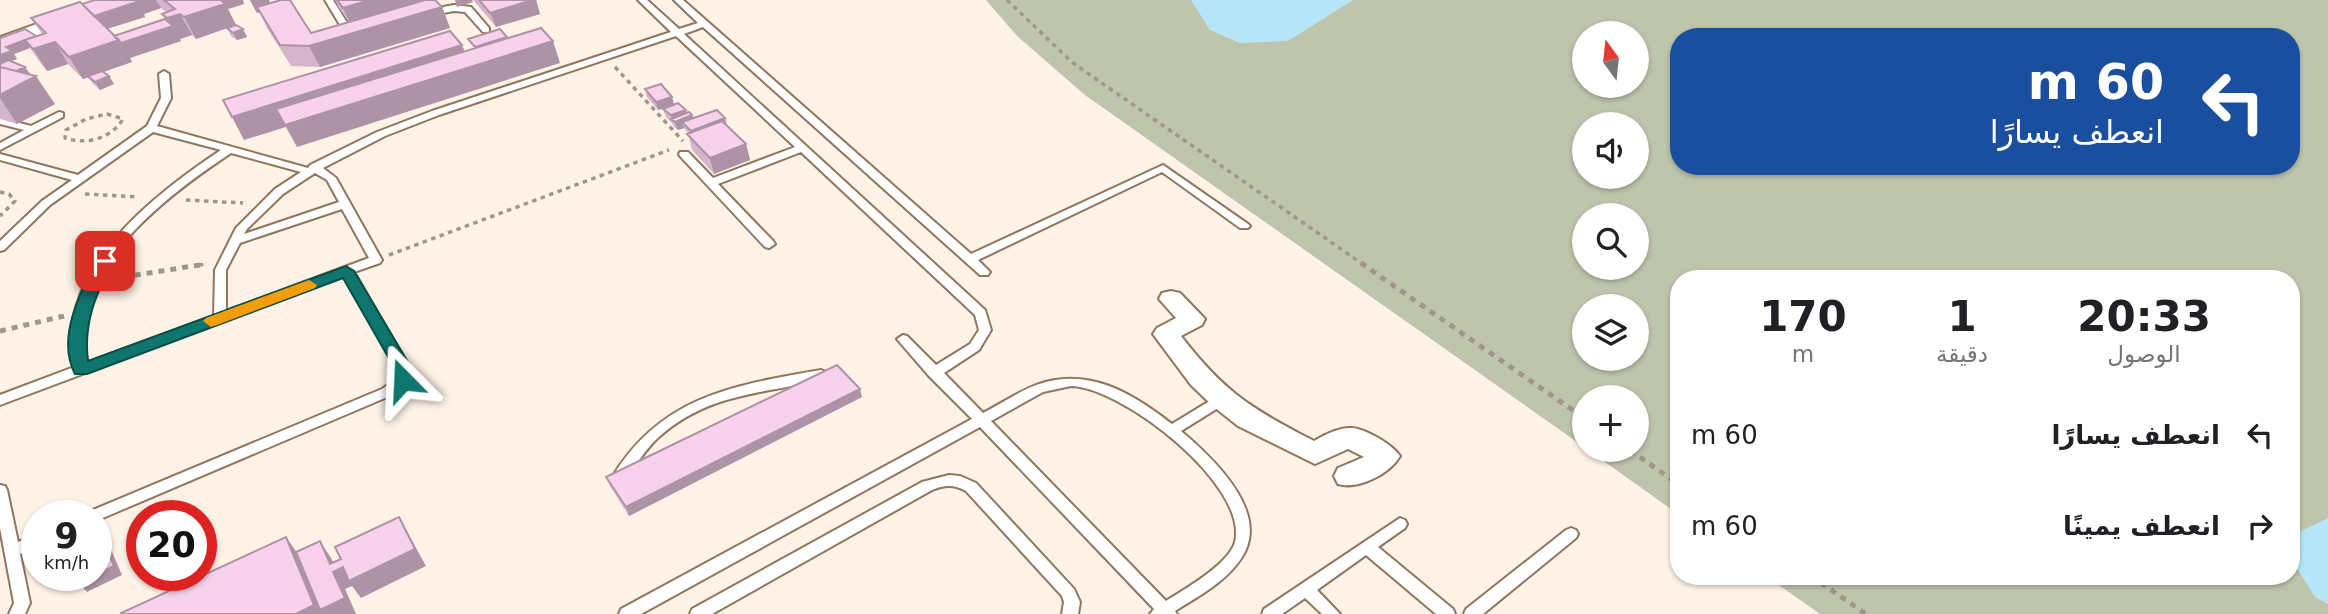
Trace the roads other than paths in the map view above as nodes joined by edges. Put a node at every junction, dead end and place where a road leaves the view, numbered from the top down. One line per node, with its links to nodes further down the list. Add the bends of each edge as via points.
1 (121, 0): 10 (street)
2 (329, 0): 7 (lane, via 346,27)
3 (642, 0): 9 (lane)
4 (678, 0): 6 (lane)
5 (413, 17): 8 (lane, via 464,8)
6 (705, 24): 9 (lane); 29 (lane)
7 (368, 29)
8 (486, 30)
9 (677, 33): 17 (lane); 21 (lane, via 403,123)
10 (0, 43)
11 (164, 74): 14 (lane, via 166,98)
12 (59, 115): 15 (lane)
13 (0, 121): 15 (lane)
14 (151, 128): 18 (lane); 22 (lane)
15 (32, 129): 16 (lane)
16 (1, 145)
17 (803, 148): 23 (lane); 36 (lane, via 981,313 985,330 975,347)
18 (230, 149): 21 (lane); 35 (lane, via 140,218 113,250 82,311 77,341)
19 (684, 154): 23 (lane)
20 (0, 157): 22 (lane)
21 (311, 169): 24 (lane, via 331,178); 26 (lane, via 265,205)
22 (78, 178): 28 (lane)
23 (711, 183): 27 (lane)
24 (345, 204): 26 (lane); 30 (lane, via 376,260)
25 (1244, 226): 29 (lane, via 1163,168)
26 (234, 241): 33 (lane, via 217,290)
27 (769, 244)
28 (0, 247)
29 (970, 259): 31 (lane)
30 (346, 271): 33 (lane); 45 (lane, via 404,369 403,380)
31 (984, 272)
32 (1171, 299): 38 (street, via 1194,318 1166,334 1200,379)
33 (220, 318): 35 (lane)
34 (903, 339): 36 (lane)
35 (81, 370): 39 (lane)
36 (934, 373): 40 (lane)
37 (821, 375): 43 (lane, via 742,390 678,417 648,440)
38 (1223, 399): 41 (lane); 42 (street, via 1248,419 1315,454 1351,438 1386,456)
39 (0, 400)
40 (979, 421): 41 (lane, via 1038,389 1073,382 1088,383 1121,397); 52 (lane); 53 (lane)
41 (1173, 430): 53 (lane, via 1222,482 1243,522 1243,538 1237,554 1223,568)
42 (1348, 476)
43 (618, 479)
44 (0, 490): 50 (lane)
45 (112, 508)
46 (1401, 524): 49 (lane)
47 (1571, 534): 61 (lane)
48 (21, 547): 50 (lane)
49 (1367, 547): 51 (lane); 60 (lane)
50 (12, 551): 54 (lane, via 22,603)
51 (1306, 589): 58 (lane); 59 (lane)
52 (645, 610): 55 (lane)
53 (1164, 612)
54 (17, 614)
55 (627, 614)
56 (698, 614): 57 (lane, via 927,486 957,480 971,487 1069,593)
57 (1070, 614)
58 (1270, 614)
59 (1332, 614)
60 (1447, 614)
61 (1472, 614)

